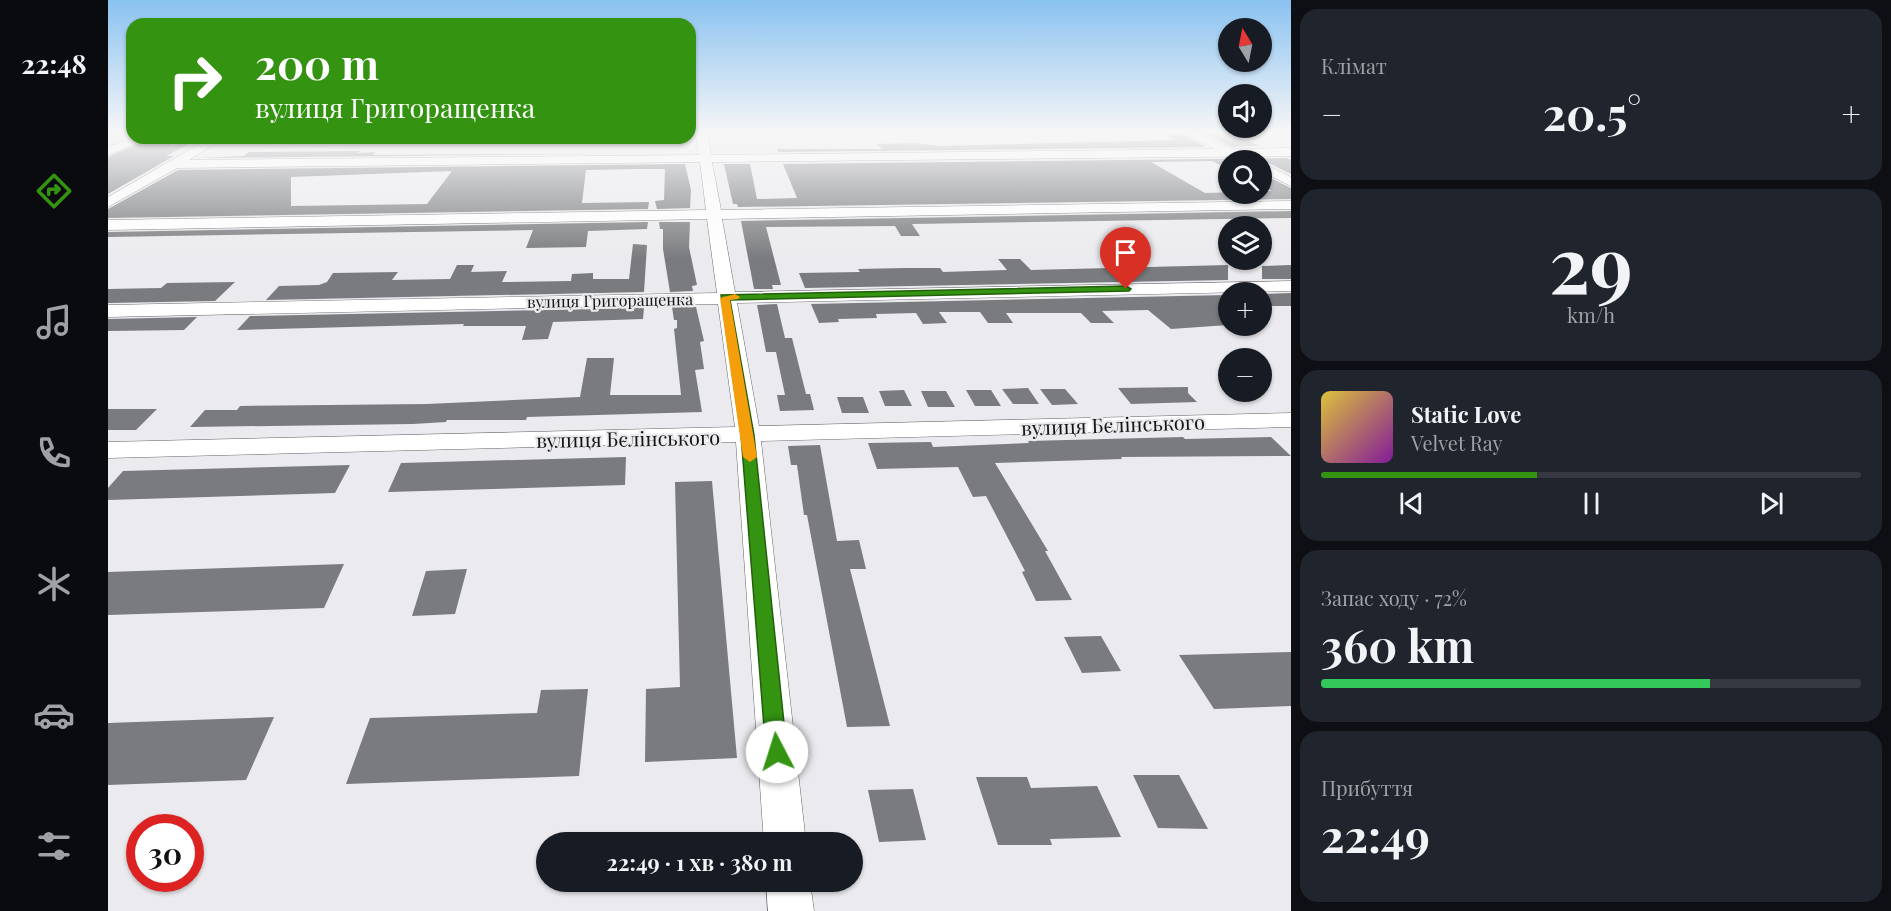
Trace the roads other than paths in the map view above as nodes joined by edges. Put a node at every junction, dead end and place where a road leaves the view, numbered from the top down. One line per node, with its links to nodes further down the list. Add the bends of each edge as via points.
1 (160, 174): 5 (street)
2 (706, 174): 7 (street)
3 (1275, 174): 4 (street)
4 (1291, 182)
5 (108, 203)
6 (1291, 205): 7 (street)
7 (714, 215): 8 (street); 10 (street)
8 (108, 225)
9 (1291, 286): 10 (street, вулиця Григоращенка)
10 (724, 298): 11 (street, вулиця Григоращенка); 13 (street)
11 (108, 311)
12 (1291, 420): 13 (street, вулиця Бєлінського)
13 (748, 435): 14 (street, вулиця Бєлінського); 15 (street)
14 (108, 450)
15 (784, 832)
16 (789, 892): 17 (street)
17 (791, 911)

